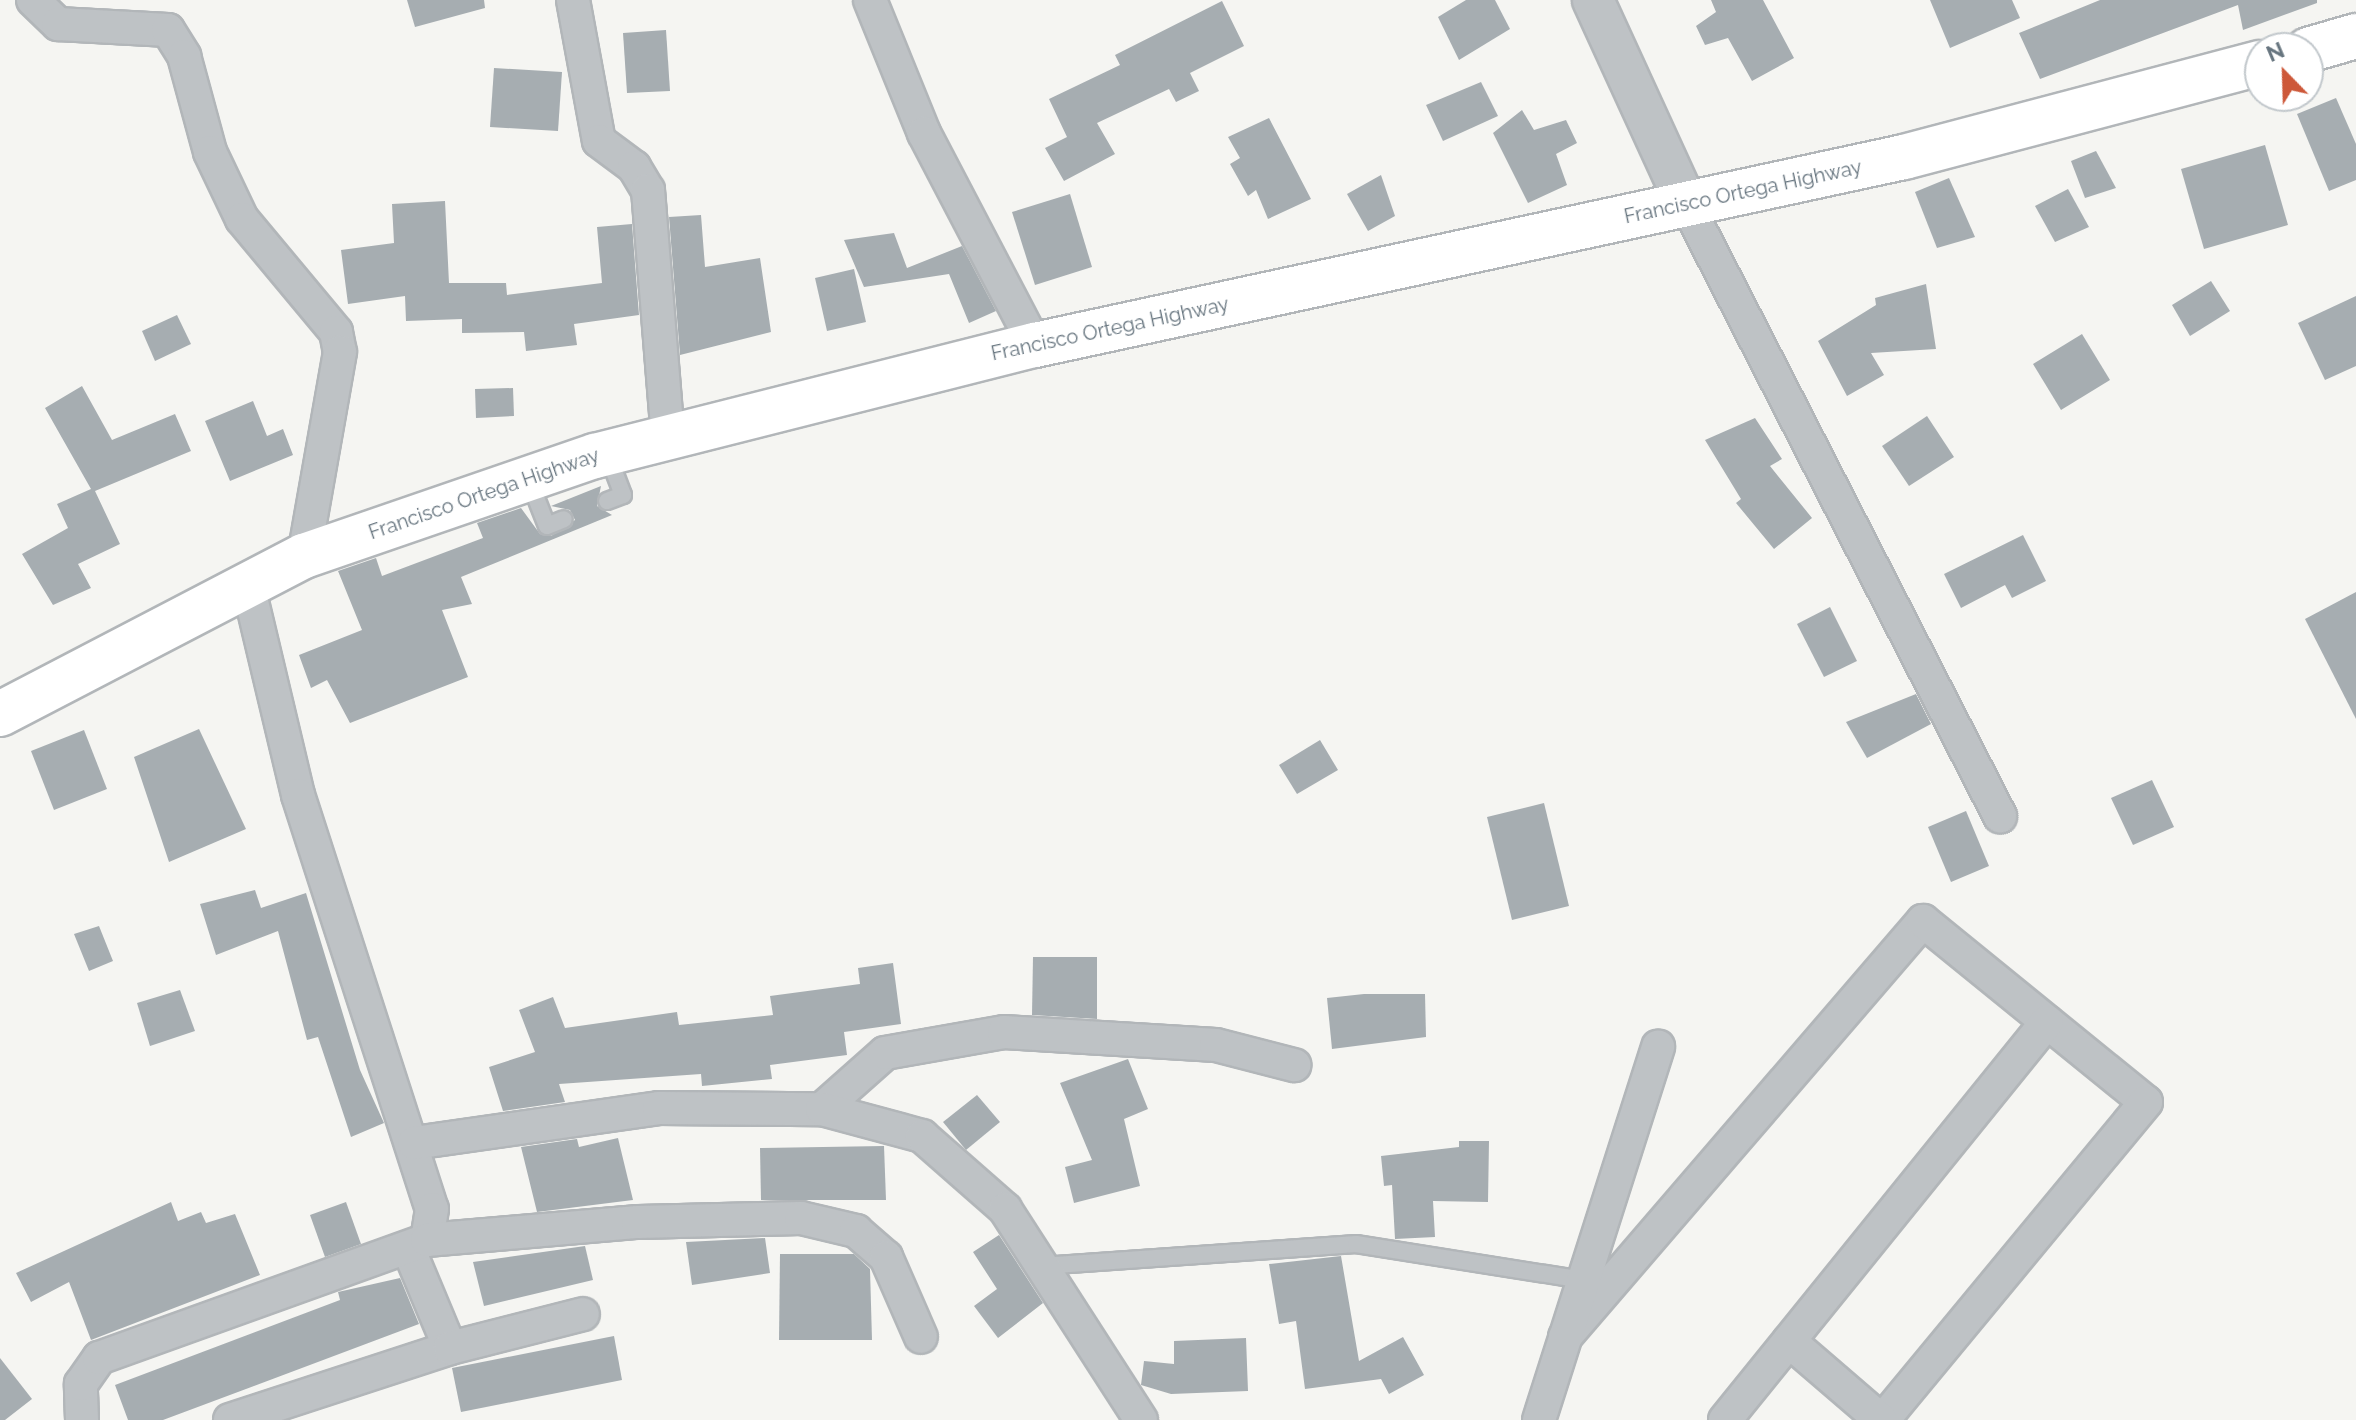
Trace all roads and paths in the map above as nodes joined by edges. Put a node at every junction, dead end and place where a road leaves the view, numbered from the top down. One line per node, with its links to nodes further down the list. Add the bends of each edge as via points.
1 (33, 0): 15 (street, via 58,24 168,30 184,56 210,152 242,219 328,316 340,352)
2 (573, 0): 10 (street, via 599,141 634,167 648,190)
3 (870, 0): 9 (street, via 924,133)
4 (1593, 0): 8 (street)
5 (2356, 36): 6 (main road)
6 (2324, 45)
7 (2244, 68): 8 (main road, Francisco Ortega Highway, via 2066,118)
8 (1687, 205): 9 (main road, Francisco Ortega Highway); 18 (street)
9 (1035, 345): 10 (main road, Francisco Ortega Highway)
10 (668, 436): 11 (main road, Francisco Ortega Highway)
11 (606, 452): 12 (main road, Francisco Ortega Highway); 13 (lane, via 623,495)
12 (528, 479): 14 (lane, via 547,526); 15 (main road, Francisco Ortega Highway)
13 (607, 501)
14 (564, 519)
15 (304, 556): 16 (main road, Francisco Ortega Highway)
16 (248, 585): 17 (main road, Francisco Ortega Highway); 23 (street, via 298,795)
17 (0, 714)
18 (2000, 816)
19 (2047, 1022): 29 (street, via 1923,921); 30 (street); 37 (street, via 2146,1102)
20 (1658, 1047): 26 (street)
21 (1294, 1065): 22 (street, via 1216,1045 1004,1032 885,1053)
22 (822, 1109): 23 (street, via 659,1108); 25 (street, via 922,1136 1005,1209)
23 (414, 1143): 24 (street, via 432,1209)
24 (418, 1245): 28 (street, via 638,1222 801,1218 856,1231 886,1257); 31 (street); 32 (street, via 99,1358 81,1384)
25 (1041, 1266): 26 (lane, via 1356,1244); 34 (street)
26 (1583, 1280): 29 (street)
27 (583, 1314): 31 (street)
28 (921, 1337)
29 (1565, 1337): 35 (street)
30 (1789, 1341): 36 (street); 37 (street)
31 (450, 1348): 33 (street)
32 (82, 1420)
33 (230, 1420)
34 (1141, 1420)
35 (1539, 1420)
36 (1725, 1420)
37 (1882, 1420)

